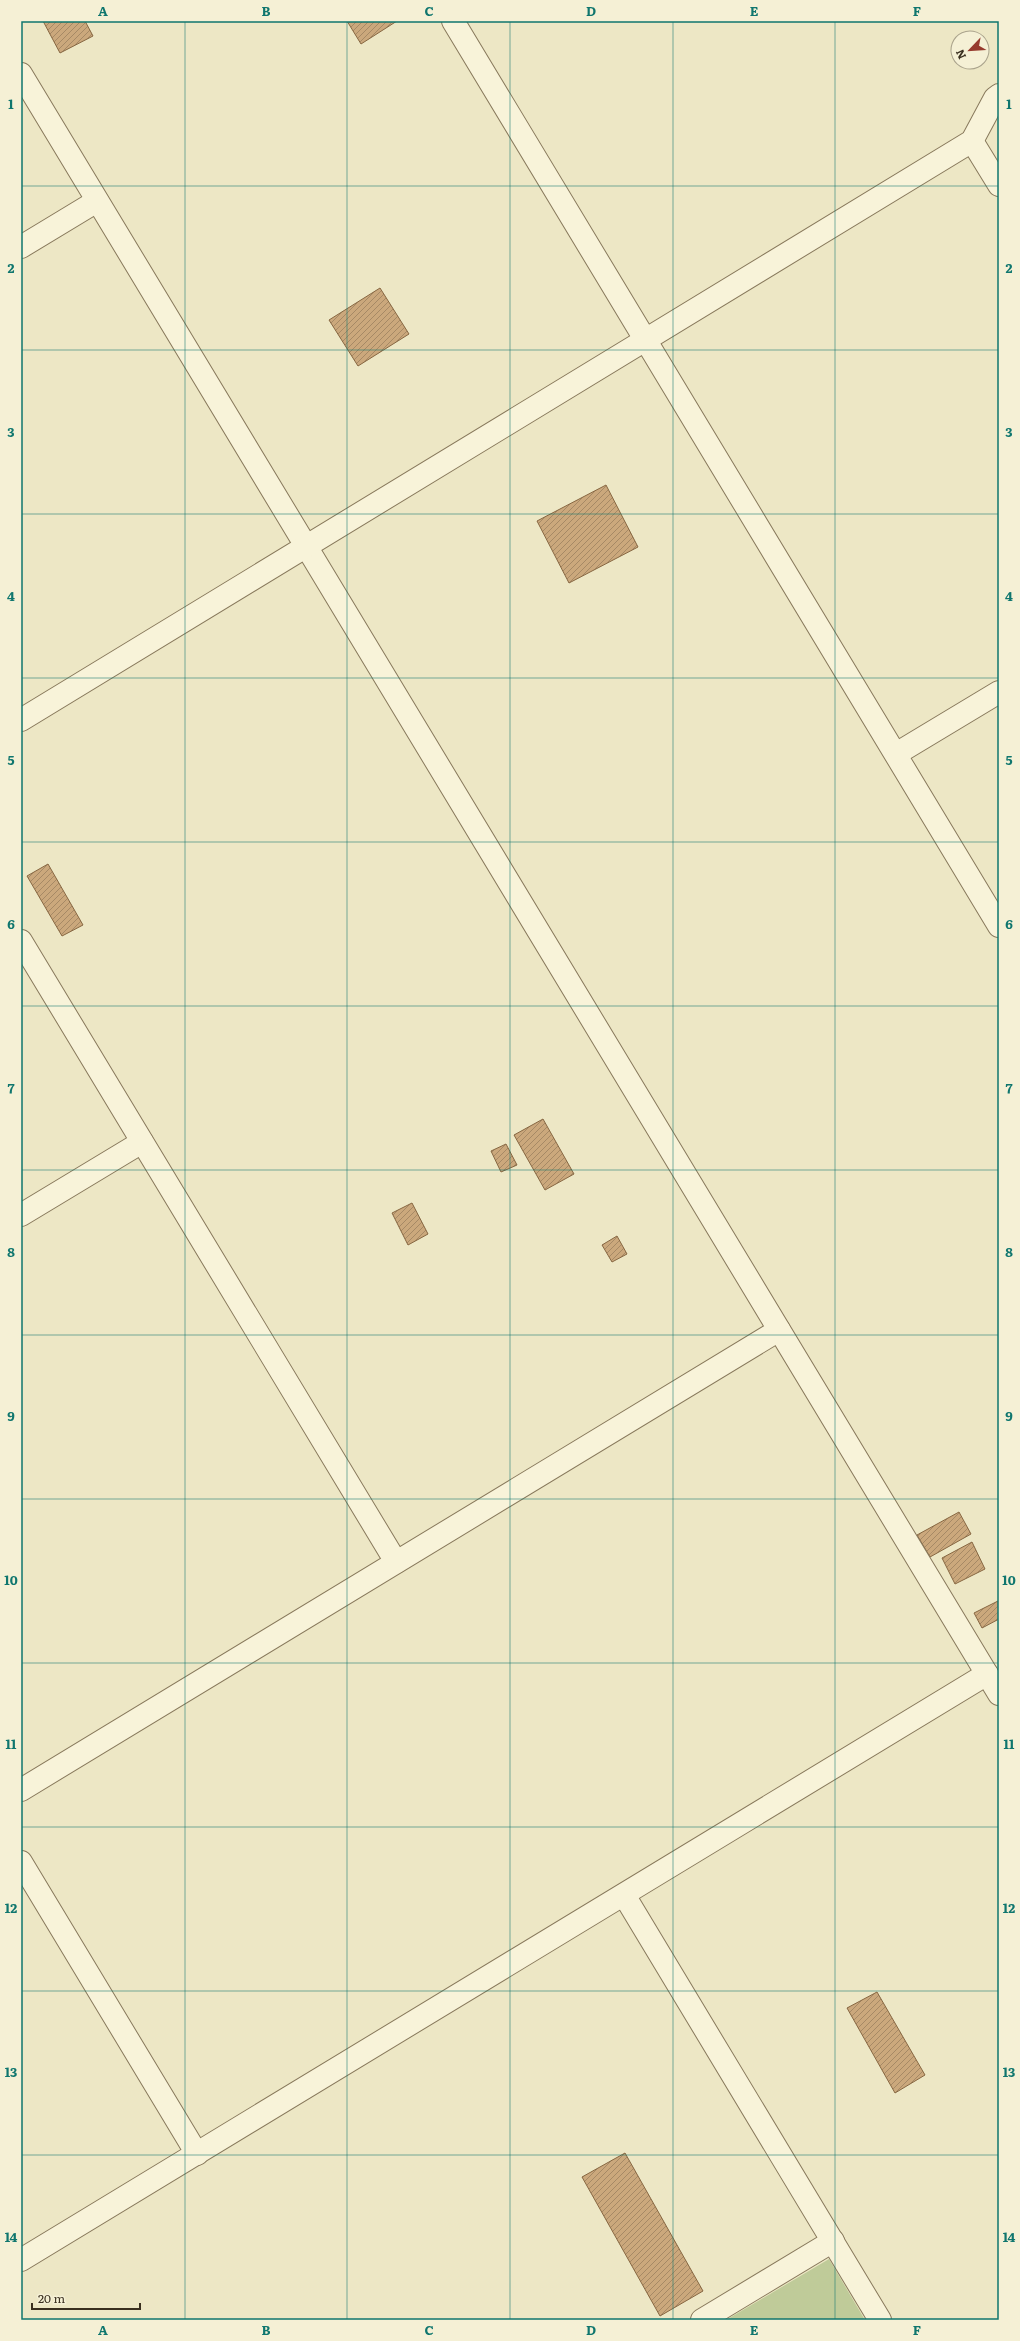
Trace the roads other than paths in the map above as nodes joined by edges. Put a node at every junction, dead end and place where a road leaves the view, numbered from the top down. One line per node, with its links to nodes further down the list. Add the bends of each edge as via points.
1 (453, 21): 8 (street)
2 (21, 74): 6 (street)
3 (999, 95): 4 (street)
4 (972, 141): 5 (street); 8 (street)
5 (999, 185)
6 (97, 201): 7 (street); 9 (street)
7 (21, 247)
8 (646, 340): 9 (street); 12 (street)
9 (306, 547): 11 (street); 17 (street)
10 (999, 692): 12 (street)
11 (21, 720)
12 (896, 754): 13 (street)
13 (999, 926)
14 (21, 941): 15 (street)
15 (142, 1142): 16 (street); 18 (street)
16 (21, 1216)
17 (779, 1330): 18 (street); 19 (street)
18 (396, 1562): 21 (street)
19 (987, 1674): 20 (street); 23 (street)
20 (999, 1694)
21 (21, 1790)
22 (21, 1862): 24 (street)
23 (624, 1895): 24 (street); 25 (street)
24 (197, 2154): 26 (street)
25 (833, 2241): 27 (street); 28 (street)
26 (21, 2260)
27 (702, 2320)
28 (880, 2320)

